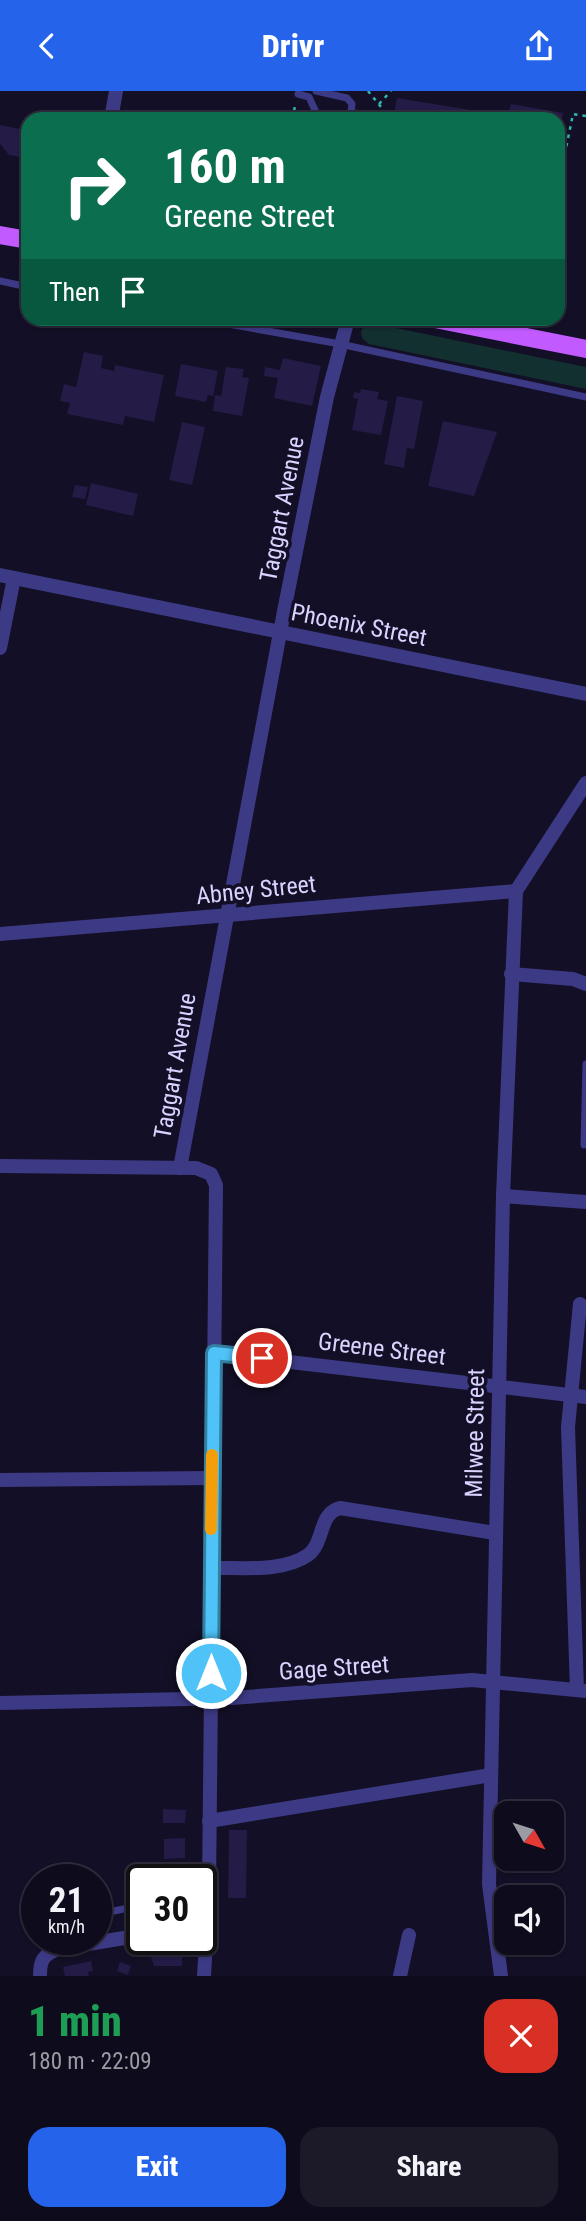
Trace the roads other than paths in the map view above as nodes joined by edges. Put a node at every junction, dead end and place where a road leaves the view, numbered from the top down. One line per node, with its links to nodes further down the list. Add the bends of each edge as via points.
1 (116, 91): 4 (street)
2 (316, 91): 6 (lane, via 347,98)
3 (298, 94): 5 (lane, via 309,97)
4 (112, 112)
5 (316, 112)
6 (351, 112)
7 (0, 235): 8 (main road)
8 (21, 239)
9 (0, 281): 10 (lane)
10 (21, 286)
11 (239, 326): 14 (lane)
12 (346, 326): 14 (street, Taggart Avenue)
13 (470, 326): 15 (main road)
14 (340, 344): 16 (lane); 18 (street, Taggart Avenue)
15 (586, 349)
16 (586, 397)
17 (7, 577): 18 (street, Phoenix Street); 19 (street)
18 (282, 632): 20 (street, Phoenix Street); 23 (street, Taggart Avenue)
19 (0, 648)
20 (586, 694)
21 (586, 783): 22 (street)
22 (516, 891): 23 (street, Abney Street); 25 (street, Milwee Street)
23 (227, 915): 24 (street, Abney Street); 30 (street, Taggart Avenue)
24 (0, 934)
25 (512, 974): 26 (street, via 573,979); 31 (street, Milwee Street)
26 (585, 985)
27 (586, 1064): 28 (lane)
28 (584, 1145)
29 (0, 1166): 30 (street)
30 (180, 1168): 34 (street, Taggart Avenue, via 211,1174 216,1185)
31 (503, 1196): 32 (street); 35 (street, Milwee Street)
32 (586, 1202)
33 (580, 1304): 36 (street)
34 (214, 1353): 35 (street, Greene Street); 37 (street, Taggart Avenue)
35 (498, 1387): 36 (street, Greene Street); 39 (street, Milwee Street)
36 (579, 1396): 42 (street, via 568,1427)
37 (211, 1478): 38 (street); 40 (street, Taggart Avenue)
38 (0, 1480)
39 (495, 1533): 40 (street, via 340,1508 328,1515 313,1550 298,1560 274,1566); 41 (street, Milwee Street)
40 (211, 1568): 43 (street, Taggart Avenue)
41 (492, 1681): 42 (street, Gage Street); 43 (street, Gage Street); 45 (street, Milwee Street)
42 (582, 1691)
43 (211, 1699): 44 (street, Gage Street); 46 (street, Taggart Avenue)
44 (0, 1703)
45 (491, 1775): 46 (street); 54 (street, Milwee Street, via 490,1907)
46 (209, 1821): 47 (street, Taggart Avenue)
47 (207, 1864)
48 (409, 1935): 53 (street)
49 (45, 1955): 51 (street)
50 (204, 1955): 52 (street, Taggart Avenue)
51 (40, 1976)
52 (204, 1976)
53 (400, 1976)
54 (501, 1976)

